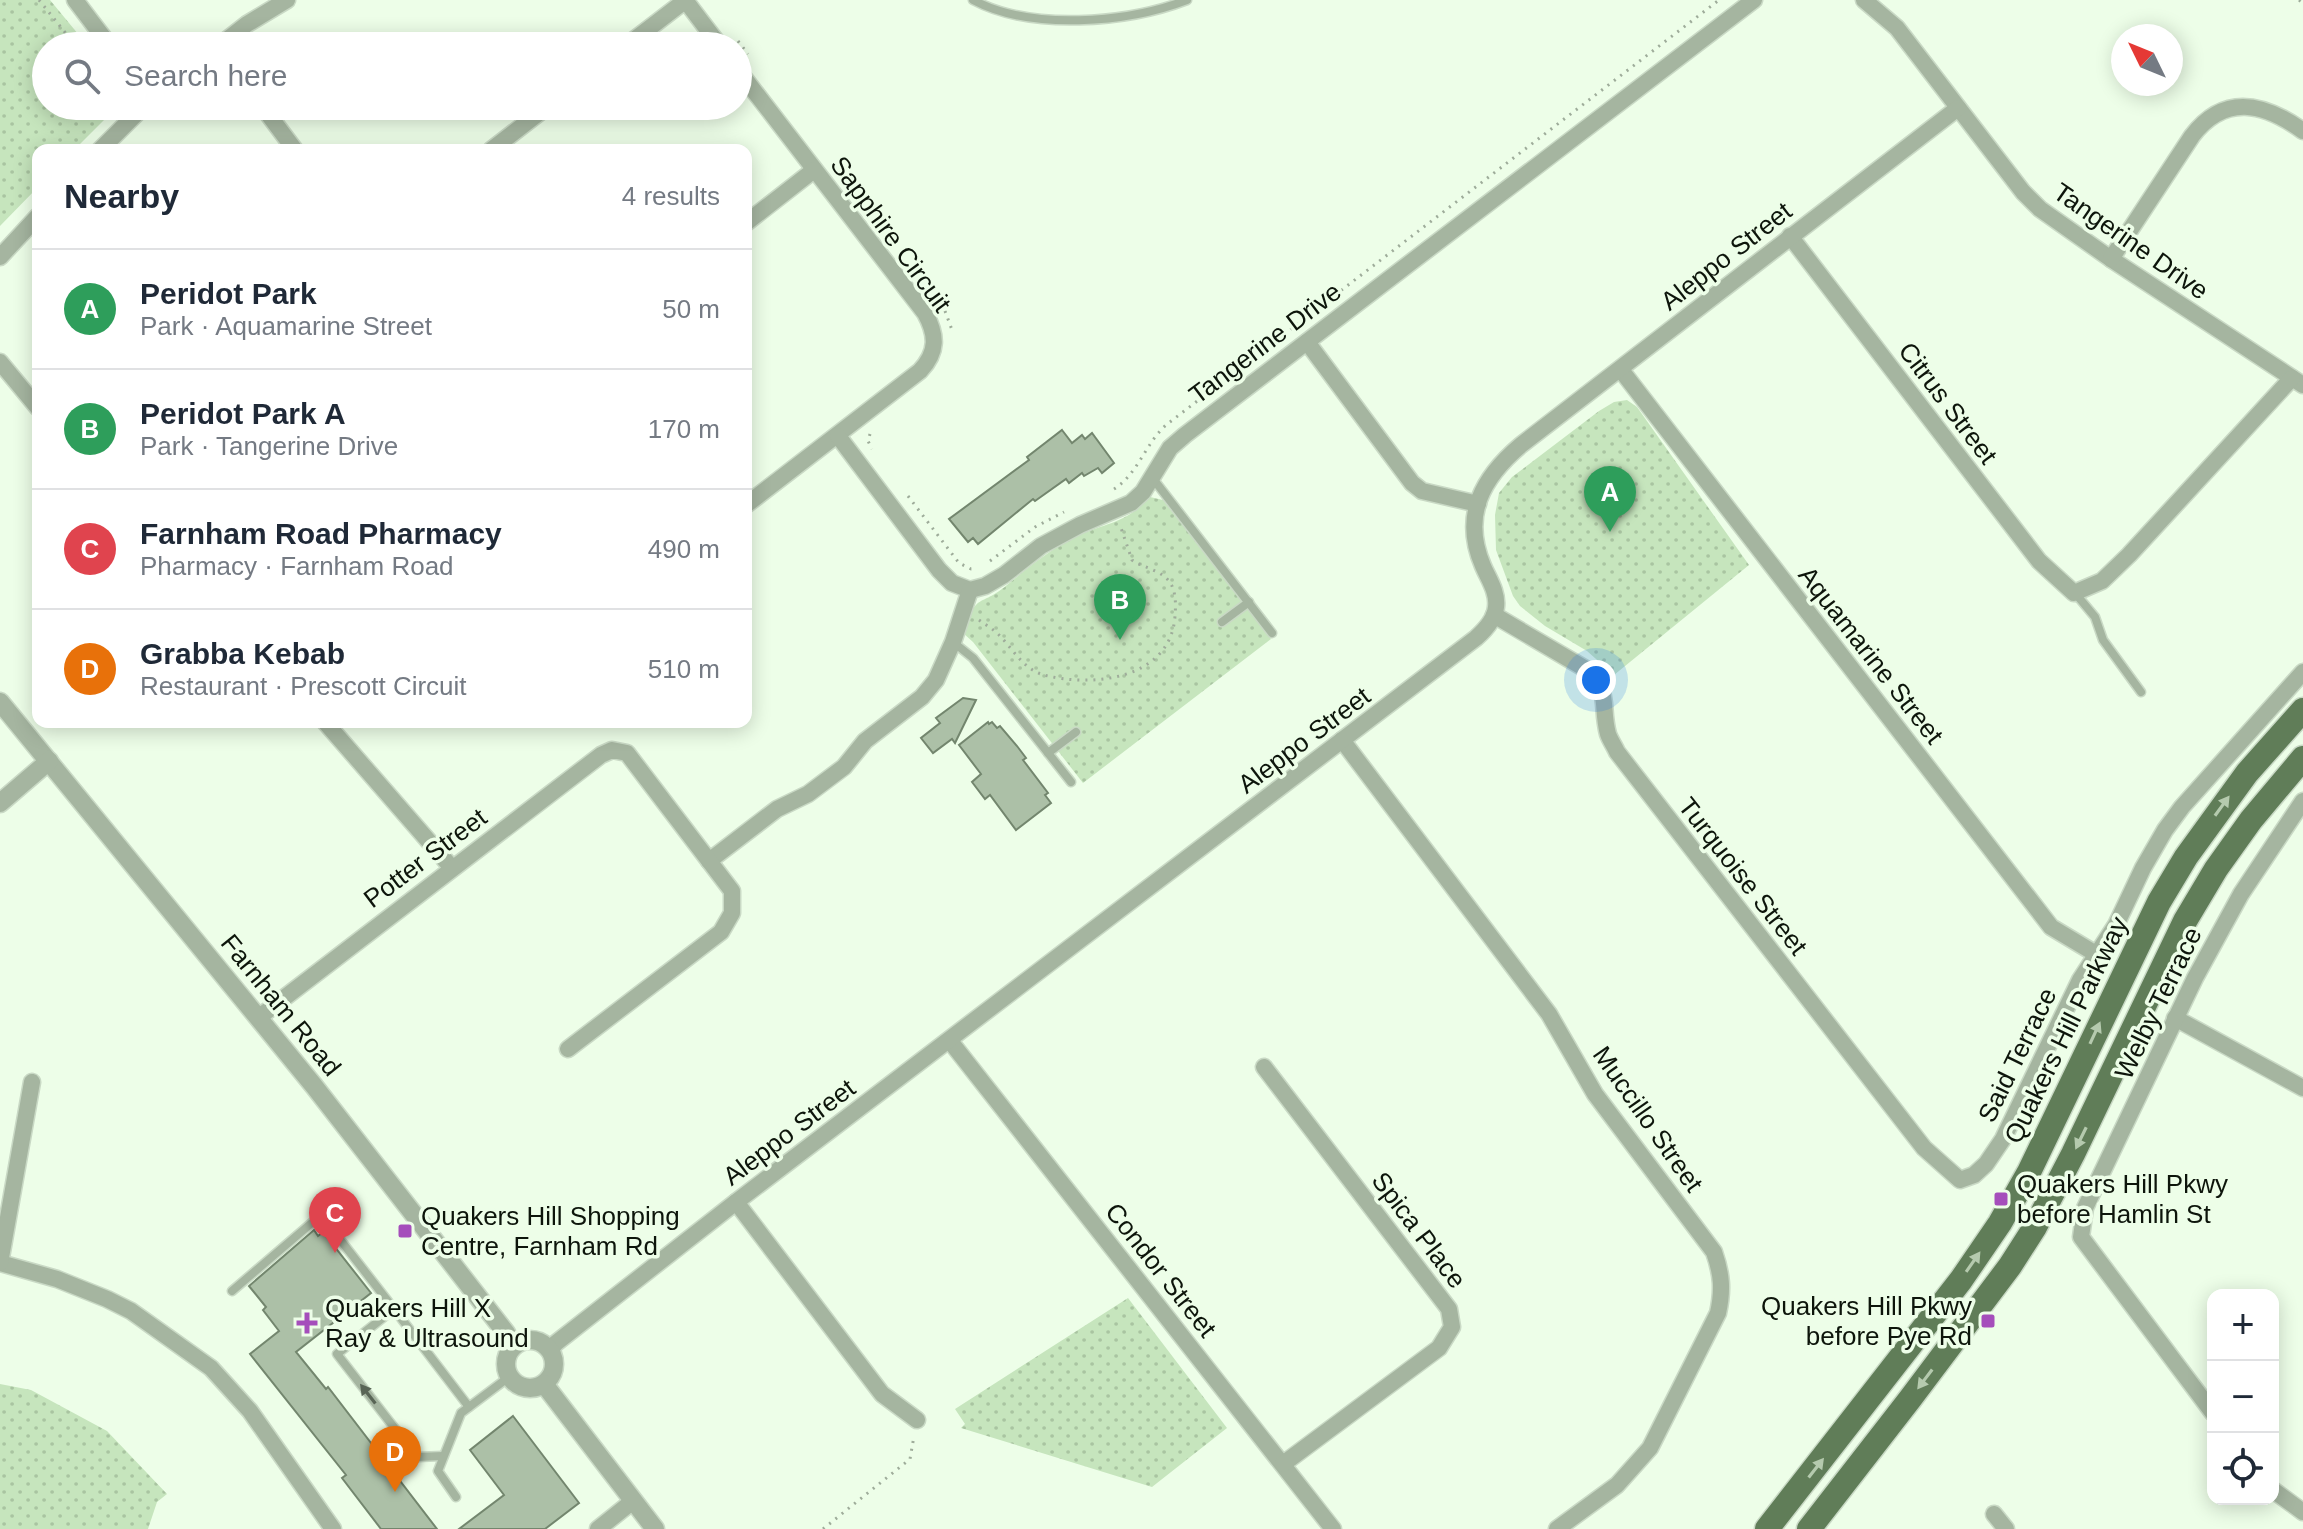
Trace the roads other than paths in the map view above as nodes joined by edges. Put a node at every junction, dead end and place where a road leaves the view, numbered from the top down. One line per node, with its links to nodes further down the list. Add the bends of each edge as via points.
1 (75, 0): 8 (street)
2 (287, 0): 9 (street)
3 (685, 0): 10 (street); 11 (street)
4 (973, 0): 5 (lane, via 1022,15 1086,21)
5 (1187, 0)
6 (1754, 0): 27 (street, Tangerine Drive)
7 (1864, 0): 13 (street, Tangerine Drive, via 1897,28)
8 (99, 32)
9 (237, 32)
10 (644, 32)
11 (718, 32)
12 (752, 88): 21 (street, Sapphire Circuit)
13 (1958, 108): 24 (street, Aleppo Street); 26 (street, Tangerine Drive, via 2030,201)
14 (130, 120): 18 (street)
15 (272, 120): 19 (street)
16 (530, 120): 20 (street)
17 (2303, 131): 26 (street, via 2273,111 2255,107 2233,108 2206,120)
18 (106, 144)
19 (290, 144)
20 (499, 144)
21 (814, 170): 22 (street); 32 (street, Sapphire Circuit, via 925,313 935,344 920,371)
22 (752, 218)
23 (32, 222): 25 (street)
24 (1790, 236): 29 (street, Aleppo Street); 37 (street, Citrus Street, via 2039,561)
25 (0, 257)
26 (2111, 259): 30 (street, Tangerine Drive)
27 (1307, 342): 33 (street, Tangerine Drive, via 1185,435); 35 (street, via 1412,483 1422,491)
28 (0, 362): 31 (street)
29 (1621, 370): 35 (street, Aleppo Street, via 1507,457 1483,486); 58 (street, Aquamarine Street, via 2051,927)
30 (2298, 382): 37 (street, via 2102,581)
31 (32, 401)
32 (838, 436): 34 (street, Sapphire Circuit); 36 (street, via 939,570)
33 (1151, 476): 36 (street, Tangerine Drive, via 1143,492 1117,512 1080,525 1004,575); 38 (lane)
34 (752, 500)
35 (1478, 504): 39 (street, Aleppo Street, via 1477,549 1496,597)
36 (970, 590): 42 (street)
37 (2074, 593): 44 (lane)
38 (1249, 602): 40 (lane); 41 (lane)
39 (1494, 615): 49 (street, Aleppo Street, via 1476,638); 66 (street, Turquoise Street, via 1597,679 1617,752 1924,1148)
40 (1222, 622)
41 (1272, 633)
42 (953, 642): 50 (lane, via 973,658); 56 (street, via 922,697 865,741 844,767)
43 (2303, 672): 58 (street, Said Terrace, via 2165,830)
44 (2141, 692)
45 (0, 702): 52 (street, Farnham Road)
46 (2303, 710): 90 (main road, Quakers Hill Parkway, one-way to 46, via 2000,1223 2159,902 2247,773)
47 (330, 728): 57 (street)
48 (1076, 732): 50 (lane)
49 (1342, 740): 61 (street, Aleppo Street); 89 (street, Muccillo Street, via 1549,1014 1595,1094 1714,1252 1722,1273 1718,1313 1650,1448 1617,1485)
50 (1048, 753): 53 (lane)
51 (2303, 758): 91 (main road, one-way to 91, via 2251,820 2185,921 2035,1227)
52 (49, 761): 55 (street); 59 (street, Farnham Road)
53 (1071, 782)
54 (2303, 801): 60 (street, Welby Terrace, via 2241,894)
55 (0, 803)
56 (709, 861): 57 (street, Potter Street, via 627,753 612,750); 62 (street, via 732,891 732,913 721,932)
57 (452, 868): 59 (street, Potter Street)
58 (2096, 954): 66 (street, Said Terrace, via 2003,1139 1986,1164)
59 (258, 1018): 71 (street, Farnham Road)
60 (2175, 1018): 65 (street); 75 (street, Welby Terrace, via 2085,1208 2081,1237)
61 (950, 1041): 67 (street, Aleppo Street); 79 (street, Condor Street)
62 (568, 1049)
63 (1264, 1067): 79 (street, Spica Place, via 1449,1309 1452,1327 1439,1348)
64 (32, 1082): 68 (street)
65 (2303, 1088)
66 (1960, 1180)
67 (736, 1202): 72 (street, Aleppo Street); 77 (street, via 882,1394)
68 (0, 1263): 85 (street, via 107,1299 211,1368 250,1411)
69 (232, 1291): 70 (lane, via 321,1215)
70 (394, 1309): 76 (lane); 78 (lane, one-way to 70, via 417,1457 337,1354)
71 (513, 1346): 72 (street, via 533,1340); 73 (street, via 505,1364)
72 (550, 1350): 74 (street, via 553,1372)
73 (509, 1377): 74 (street, via 528,1388); 76 (lane)
74 (544, 1384): 82 (street)
75 (2207, 1405)
76 (469, 1407): 78 (lane, via 461,1413)
77 (917, 1420)
78 (443, 1456): 81 (lane, via 438,1471)
79 (1283, 1464): 88 (street, Condor Street)
80 (2279, 1494): 83 (street)
81 (456, 1497)
82 (633, 1501): 86 (street); 87 (street)
83 (2303, 1512)
84 (1994, 1514): 92 (street)
85 (333, 1529)
86 (598, 1529)
87 (655, 1529)
88 (1333, 1529)
89 (1557, 1529)
90 (1767, 1529)
91 (1809, 1529)
92 (2006, 1529)

